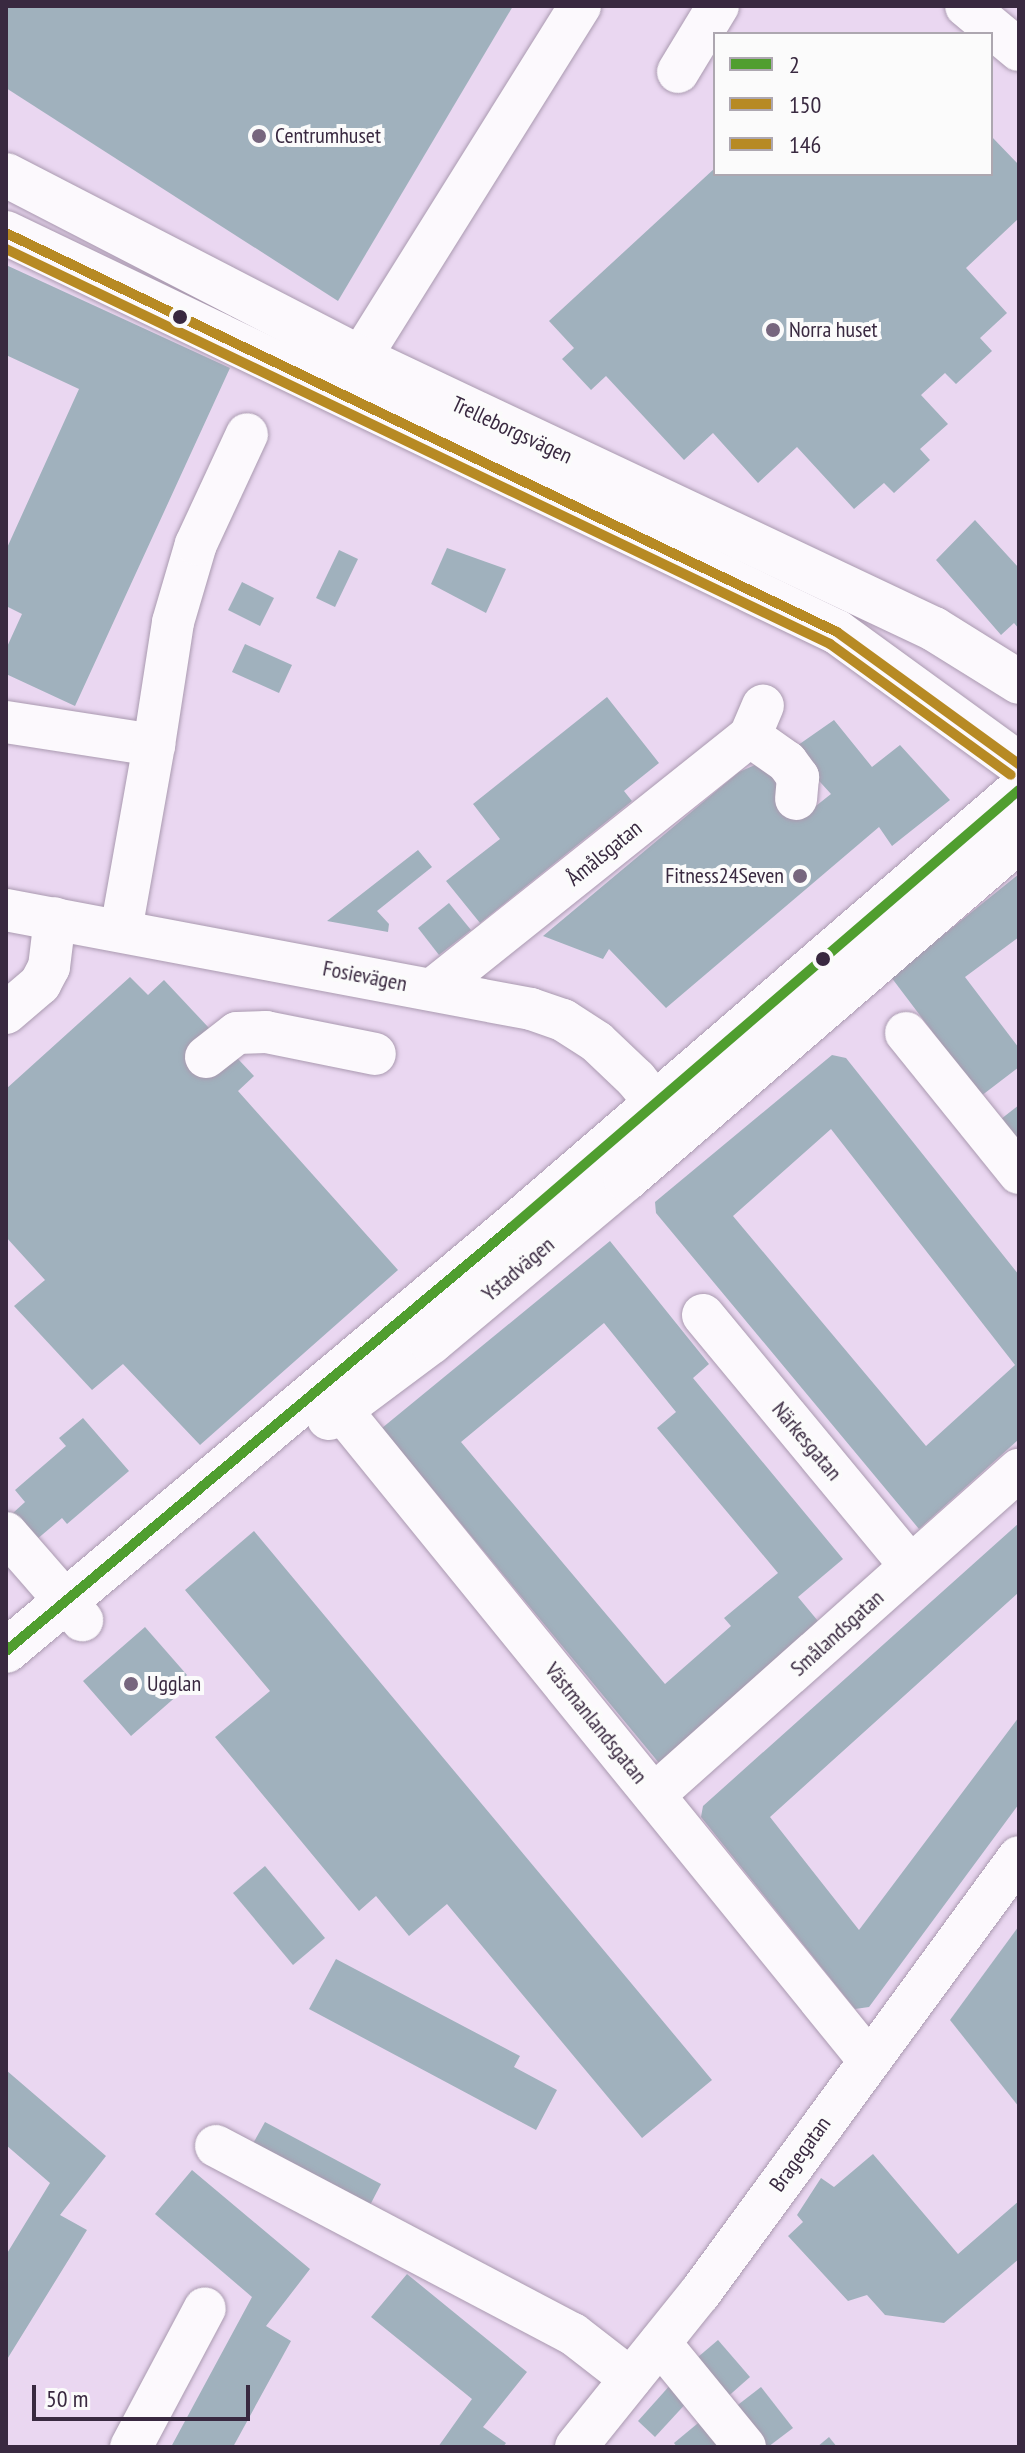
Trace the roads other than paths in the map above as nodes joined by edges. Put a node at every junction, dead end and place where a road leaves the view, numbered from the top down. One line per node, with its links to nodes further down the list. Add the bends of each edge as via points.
1 (580, 6): 8 (street)
2 (718, 6): 5 (street)
3 (966, 6): 4 (street)
4 (1019, 50)
5 (678, 72)
6 (6, 175): 8 (main road, Trelleborgsvägen)
7 (6, 233): 13 (main road, Trelleborgsvägen, via 837,632)
8 (360, 358): 10 (main road, Trelleborgsvägen, via 934,629)
9 (247, 434): 12 (street, via 196,544)
10 (1019, 682)
11 (6, 722): 12 (street)
12 (154, 745): 19 (street)
13 (1019, 764)
14 (1019, 790): 25 (main road, Ystadvägen)
15 (796, 799): 20 (street, Åmålsgatan, via 798,777 756,721)
16 (1019, 840): 25 (main road, Ystadvägen)
17 (6, 910): 18 (street, Fosievägen)
18 (55, 918): 19 (street, Fosievägen); 21 (street, via 49,967 40,984)
19 (121, 930): 20 (street, Fosievägen)
20 (433, 989): 25 (street, Fosievägen, via 563,1020 597,1042)
21 (6, 1013)
22 (906, 1033): 26 (street)
23 (375, 1054): 24 (street, via 252,1032 237,1033)
24 (206, 1057)
25 (666, 1117): 28 (main road, Ystadvägen)
26 (1019, 1173)
27 (703, 1315): 31 (street, Närkesgatan)
28 (332, 1399): 32 (main road, Ystadvägen); 35 (street, Västmanlandsgatan)
29 (1019, 1470): 31 (street, Smålandsgatan)
30 (6, 1533): 32 (street)
31 (911, 1566): 35 (street, Smålandsgatan)
32 (73, 1610): 33 (main road, Ystadvägen); 34 (main road, Ystadvägen)
33 (6, 1651)
34 (6, 1683)
35 (654, 1795): 37 (street, Västmanlandsgatan)
36 (1019, 1857): 37 (street, Bragegatan)
37 (868, 2059): 40 (street, Bragegatan)
38 (216, 2146): 41 (street, via 573,2334)
39 (205, 2308): 42 (street)
40 (660, 2343): 41 (street, Bragegatan); 44 (street)
41 (631, 2379): 43 (street, Bragegatan)
42 (131, 2447)
43 (576, 2447)
44 (745, 2447)

